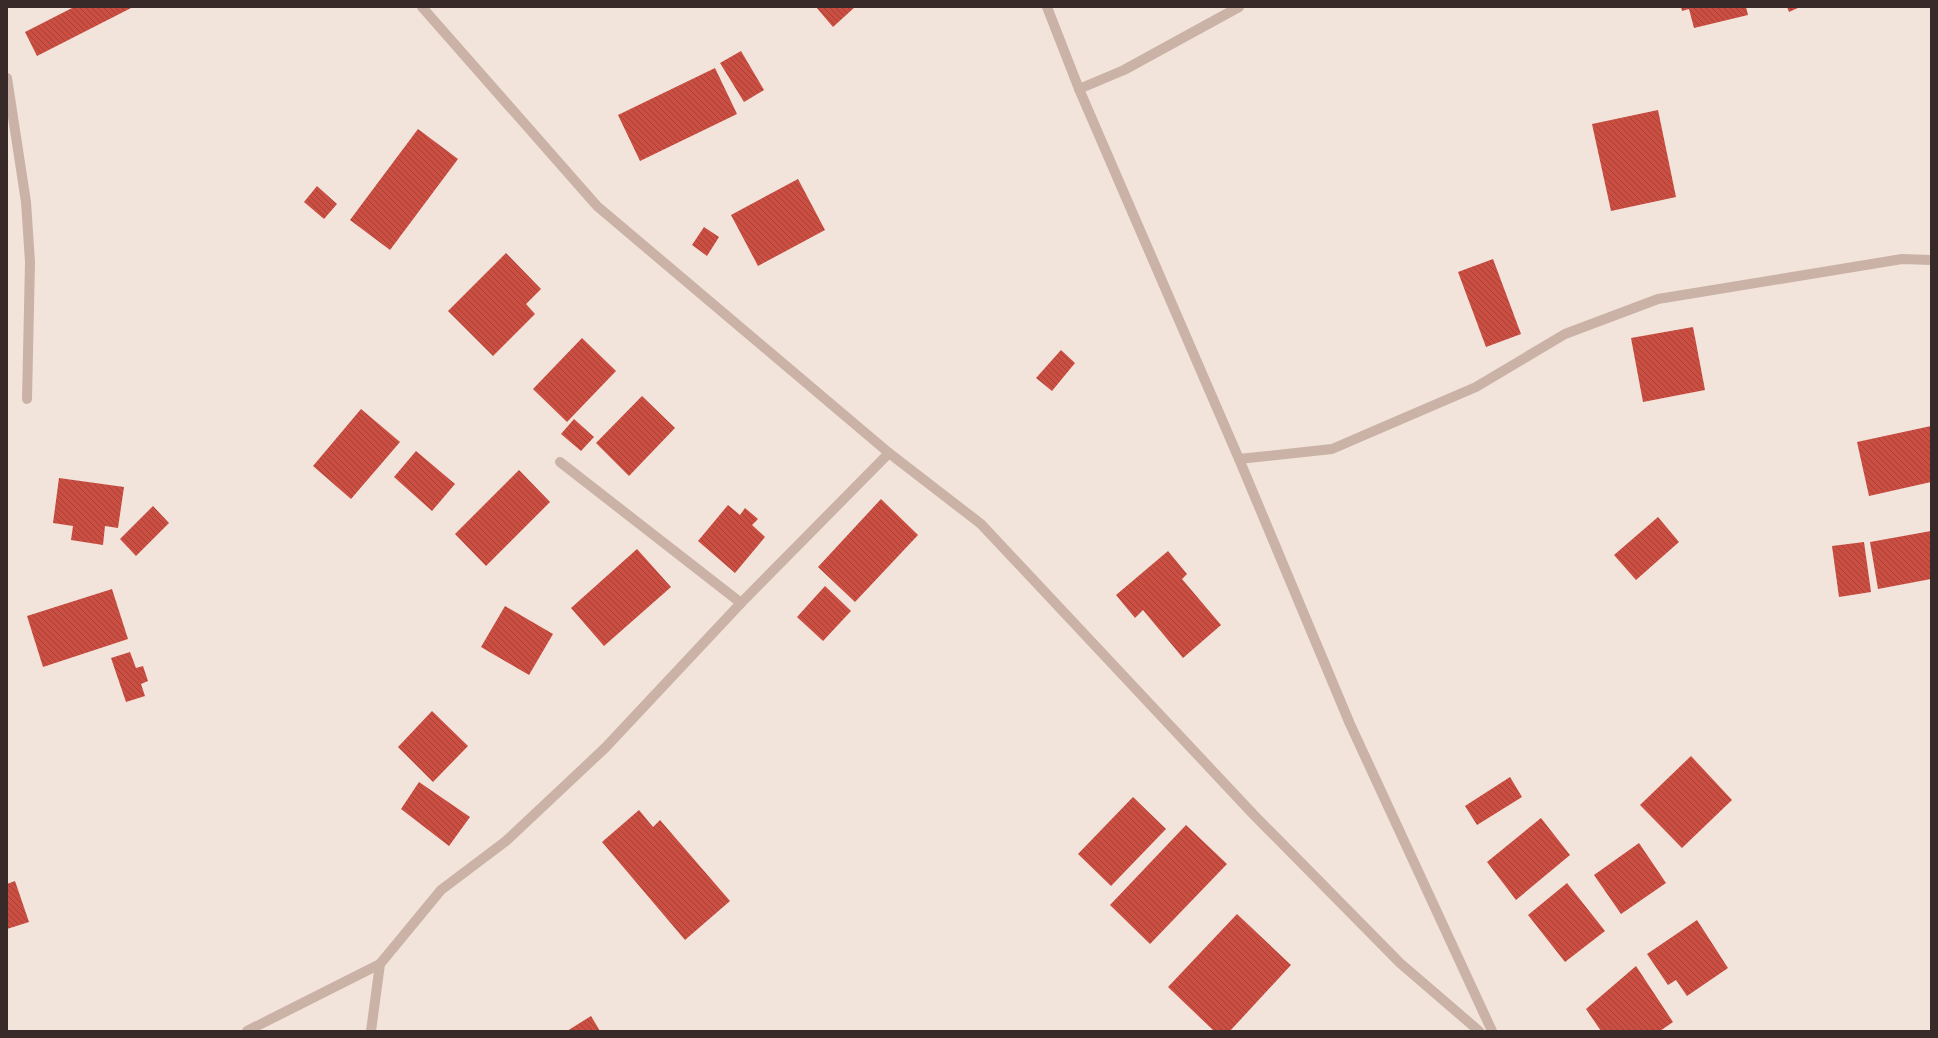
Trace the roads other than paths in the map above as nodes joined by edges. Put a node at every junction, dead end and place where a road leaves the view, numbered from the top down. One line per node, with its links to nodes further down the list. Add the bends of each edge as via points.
1 (422, 7): 8 (street, via 597,206)
2 (1047, 7): 5 (street)
3 (1239, 7): 5 (street, via 1124,70)
4 (7, 78): 7 (street, via 26,202 30,262)
5 (1079, 90): 9 (street)
6 (1931, 260): 9 (street, via 1902,259 1658,299 1565,334 1476,387 1332,449)
7 (27, 399)
8 (889, 453): 11 (street); 15 (street, via 981,524 1264,825 1400,963)
9 (1239, 459): 16 (street, via 1350,724)
10 (560, 462): 11 (street)
11 (741, 603): 12 (street, via 605,748 506,841 441,890)
12 (380, 964): 13 (street); 14 (street)
13 (247, 1031)
14 (371, 1031)
15 (1479, 1031)
16 (1492, 1031)

